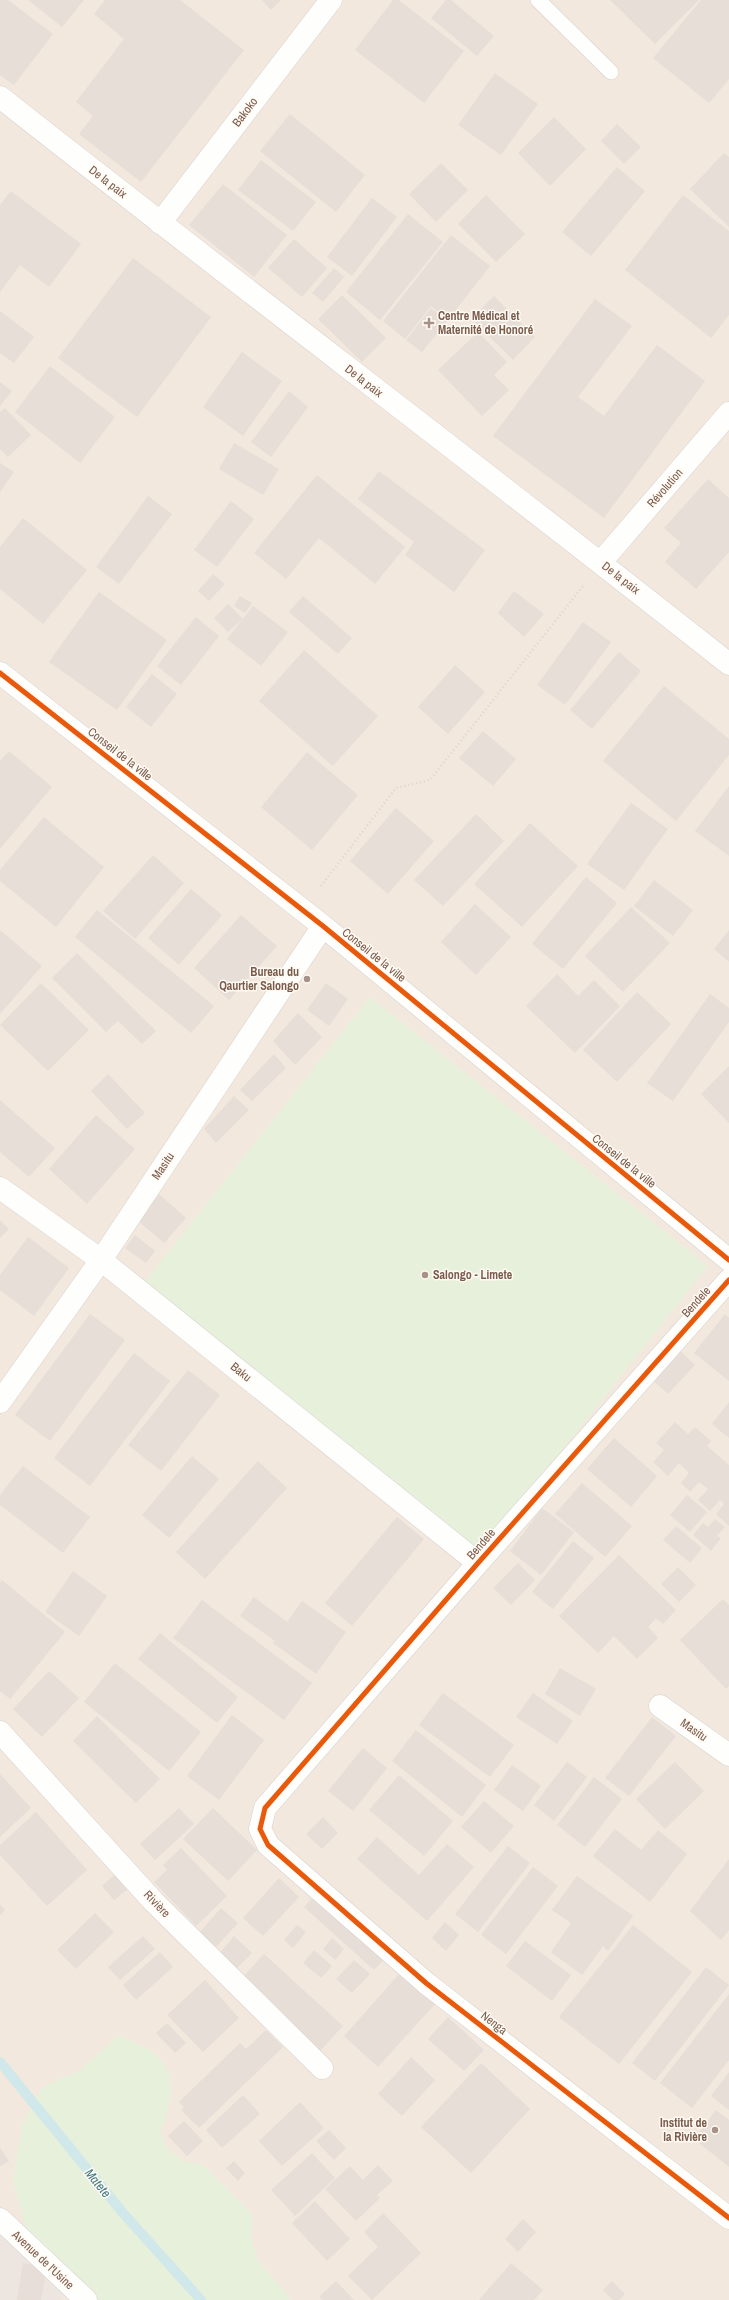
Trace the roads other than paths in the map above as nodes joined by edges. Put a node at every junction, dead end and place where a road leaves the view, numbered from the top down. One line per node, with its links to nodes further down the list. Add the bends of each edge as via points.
1 (331, 0): 5 (street, Bakoko)
2 (538, 0): 3 (lane)
3 (612, 72)
4 (0, 97): 5 (street, De la paix)
5 (160, 223): 7 (street, De la paix)
6 (729, 413): 7 (street, Révolution)
7 (601, 562): 8 (street, De la paix)
8 (729, 664)
9 (0, 673): 10 (street, Conseil de la ville)
10 (322, 926): 12 (street, Masitu); 13 (street, Conseil de la ville)
11 (0, 1188): 12 (street, Baku)
12 (101, 1260): 15 (street, Masitu); 16 (street, Baku)
13 (729, 1260)
14 (729, 1280): 16 (street, Bendele)
15 (0, 1402)
16 (478, 1563): 20 (street, Bendele, via 265,1808)
17 (660, 1706): 19 (street, Masitu)
18 (0, 1732): 21 (street, Rivière, via 154,1902)
19 (729, 1755)
20 (260, 1829): 22 (street, Nenga, via 268,1845 426,1983)
21 (322, 2068)
22 (729, 2218)
23 (0, 2219): 24 (street, Avenue de l'Usine)
24 (86, 2300)

